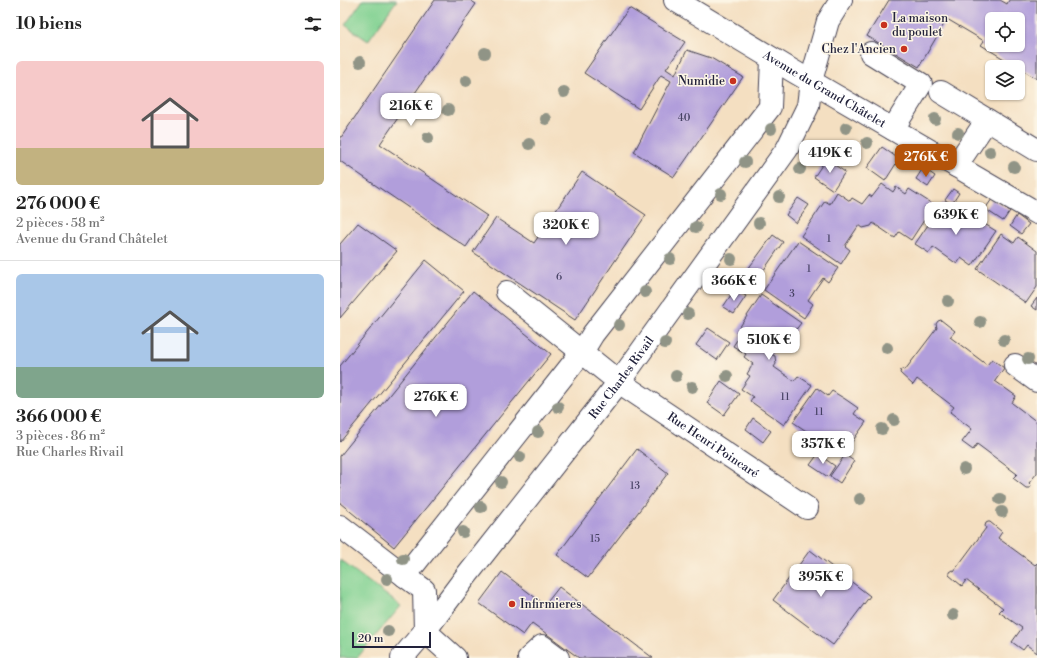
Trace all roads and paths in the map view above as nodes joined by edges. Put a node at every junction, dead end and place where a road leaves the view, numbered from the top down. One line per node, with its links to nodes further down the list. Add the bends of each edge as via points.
1 (675, 0): 4 (street, Avenue du Grand Châtelet)
2 (841, 0): 5 (street, Rue Charles Rivail, via 828,21)
3 (871, 53): 8 (street, via 921,84)
4 (772, 59): 5 (street, Avenue du Grand Châtelet); 13 (street, via 770,107 593,334)
5 (811, 82): 8 (street, Avenue du Grand Châtelet); 16 (street, Rue Charles Rivail, via 808,106 786,149)
6 (941, 92): 7 (street)
7 (987, 120): 9 (street); 10 (street)
8 (893, 129): 10 (street, Avenue du Grand Châtelet)
9 (1037, 150)
10 (956, 166): 11 (street, Avenue du Grand Châtelet)
11 (1037, 213)
12 (507, 292): 13 (street, Rue Henri Poincaré)
13 (582, 352): 16 (street, Rue Henri Poincaré); 19 (street)
14 (1015, 365): 15 (street)
15 (1037, 381)
16 (619, 382): 17 (street, Rue Henri Poincaré); 20 (street, Rue Charles Rivail)
17 (807, 508)
18 (340, 526): 19 (street)
19 (405, 576): 20 (street, via 424,590)
20 (425, 631): 21 (street, Rue Charles Rivail); 22 (street)
21 (402, 658)
22 (455, 658)
23 (529, 658): 24 (street, via 542,646)
24 (558, 658)

